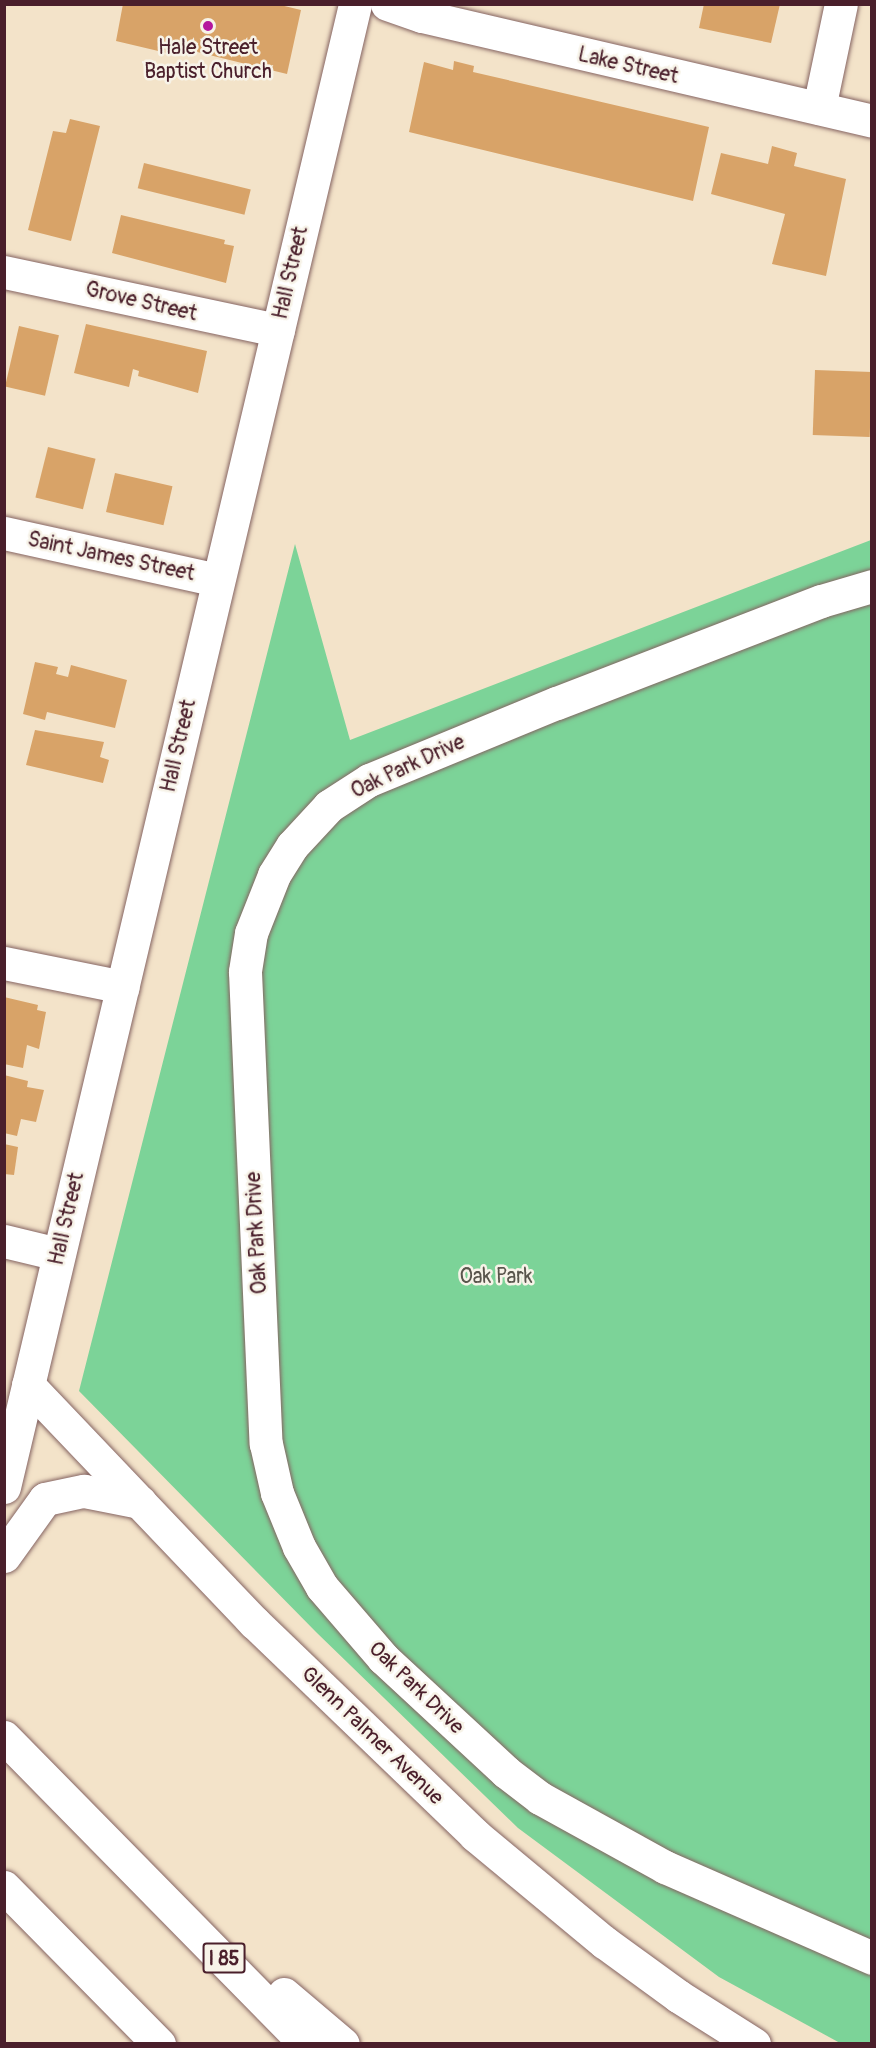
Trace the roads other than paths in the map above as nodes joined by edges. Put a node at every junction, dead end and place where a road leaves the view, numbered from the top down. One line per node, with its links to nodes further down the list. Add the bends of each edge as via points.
1 (355, 4): 7 (main road, Hall Street)
2 (387, 4): 4 (main road, Lake Street, via 467,27)
3 (841, 4): 4 (main road)
4 (819, 108): 5 (main road, Lake Street)
5 (872, 121)
6 (4, 272): 7 (main road, Grove Street)
7 (278, 330): 9 (main road, Hall Street)
8 (4, 533): 9 (main road, Saint James Street)
9 (219, 580): 12 (main road, Hall Street)
10 (872, 586): 22 (main road, Oak Park Drive, via 821,601 567,698 369,780 329,806 292,846 274,875 251,933 245,972 266,1444 277,1493 299,1547 322,1587 383,1658 506,1772 540,1798 665,1867)
11 (4, 963): 12 (main road)
12 (123, 987): 14 (main road, Hall Street)
13 (4, 1241): 14 (main road)
14 (58, 1254): 15 (main road, Hall Street)
15 (28, 1385): 16 (main road, Hall Street); 17 (main road, Glenn Palmer Avenue)
16 (4, 1487)
17 (140, 1502): 18 (main road, via 84,1491 45,1499); 26 (main road, Glenn Palmer Avenue, via 255,1623 475,1835 604,1942 678,1996)
18 (4, 1556)
19 (4, 1737): 20 (main road, I 85)
20 (141, 1873): 24 (main road, I 85); 25 (main road)
21 (4, 1887): 23 (main road)
22 (872, 1958)
23 (159, 2043)
24 (306, 2043)
25 (343, 2043)
26 (754, 2043)

